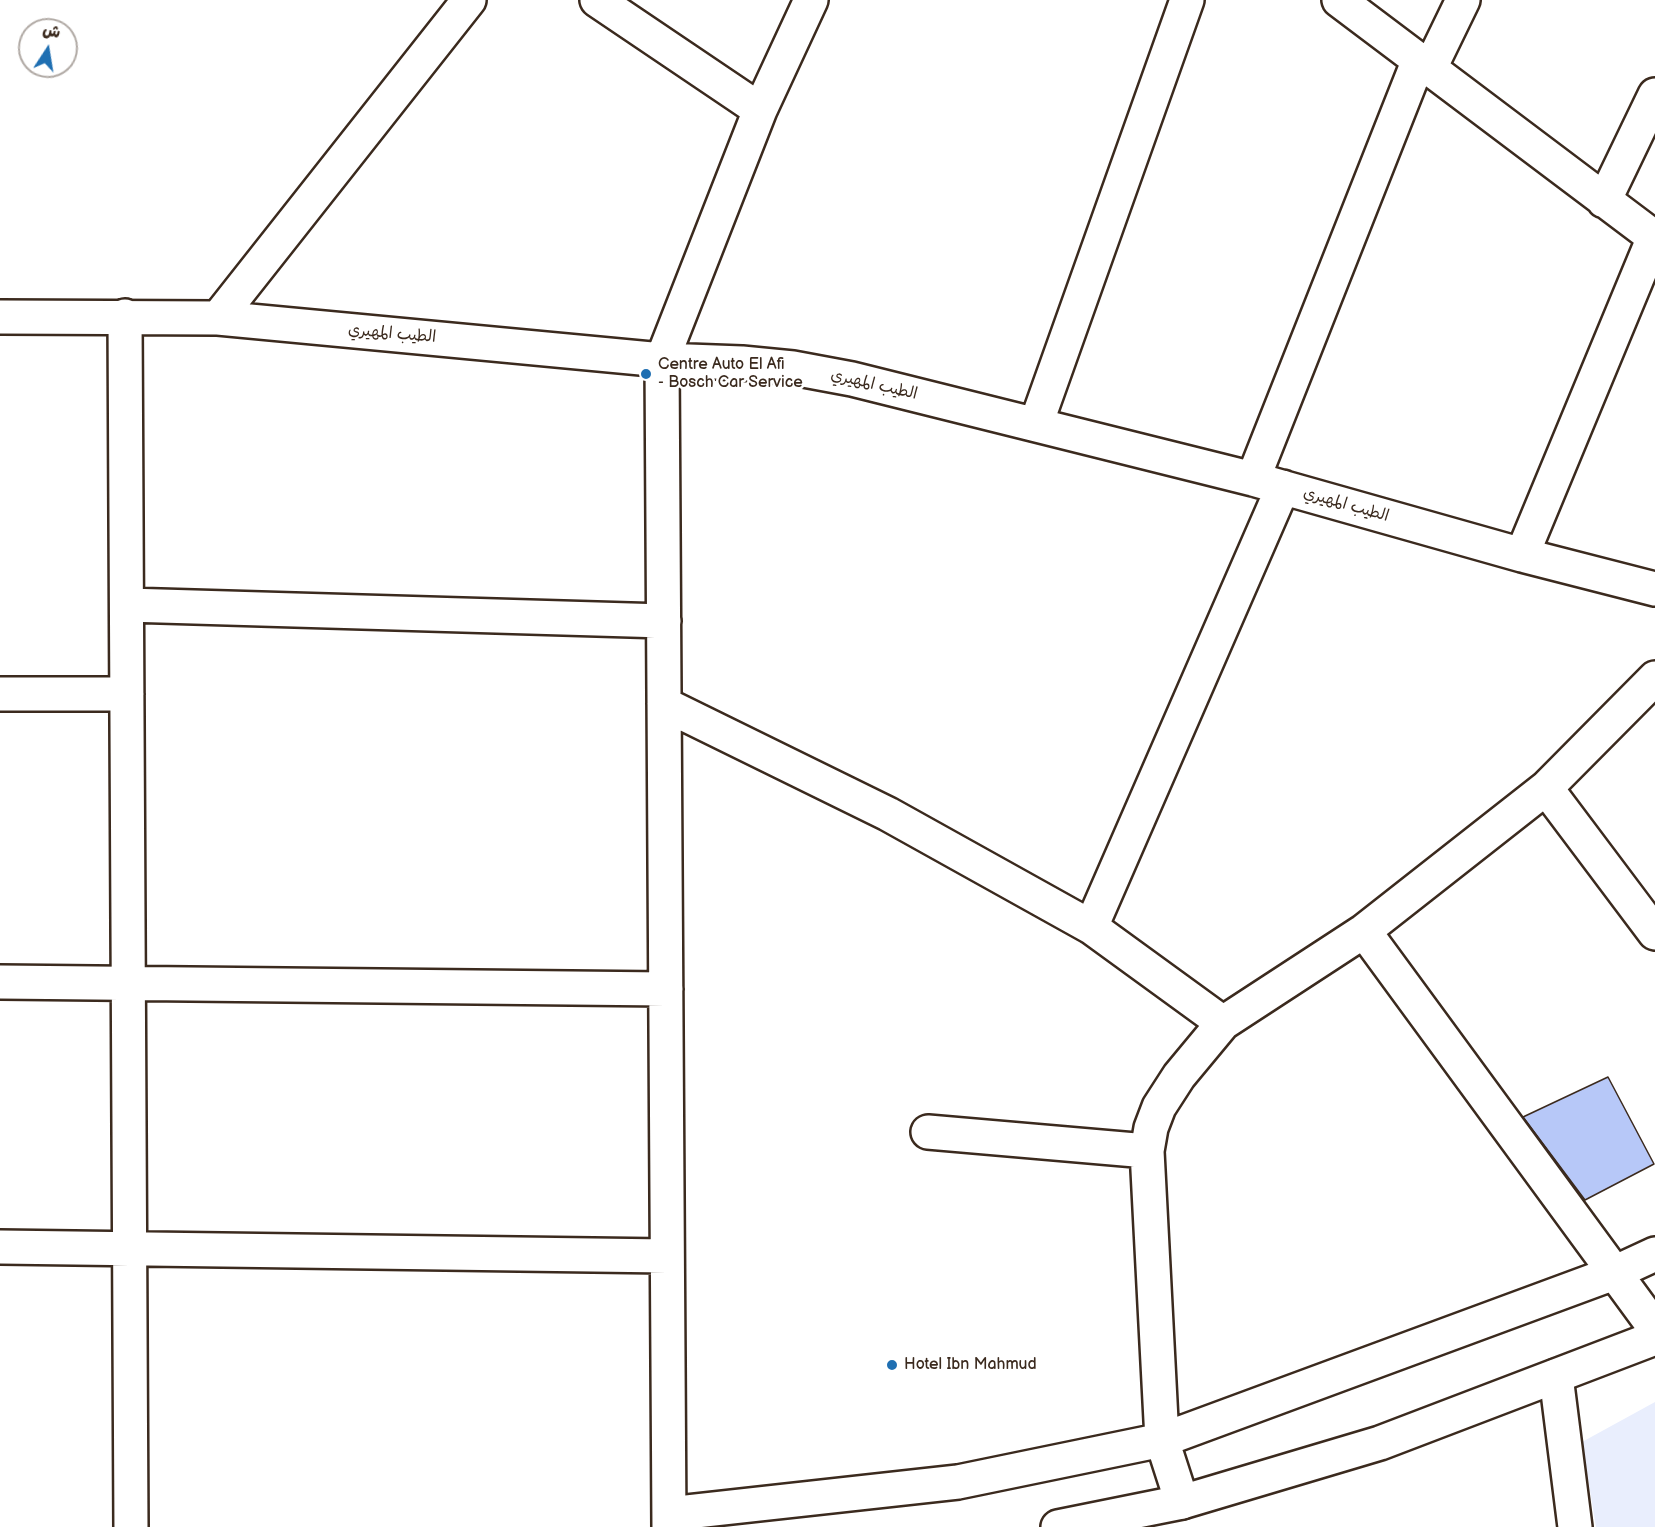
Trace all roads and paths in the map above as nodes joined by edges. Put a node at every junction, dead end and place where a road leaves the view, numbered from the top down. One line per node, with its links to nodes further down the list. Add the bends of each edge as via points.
1 (469, 0): 14 (street)
2 (597, 0): 9 (street)
3 (811, 0): 9 (street)
4 (1187, 0): 16 (street)
5 (1339, 0): 7 (street)
6 (1463, 0): 7 (street)
7 (1424, 66): 10 (street); 17 (street)
8 (1655, 95): 10 (street)
9 (760, 110): 15 (street)
10 (1604, 201): 11 (street)
11 (1654, 237): 18 (street)
12 (125, 316): 13 (street, الطيب المهيري); 14 (street, الطيب المهيري); 20 (street)
13 (0, 317)
14 (218, 318): 15 (street, الطيب المهيري)
15 (662, 360): 16 (street, الطيب المهيري, via 793,368); 21 (street)
16 (1036, 424): 17 (street, الطيب المهيري)
17 (1268, 483): 18 (street, الطيب المهيري); 28 (street)
18 (1522, 555): 19 (street, الطيب المهيري)
19 (1655, 589)
20 (127, 605): 21 (street); 24 (street)
21 (664, 621): 25 (street)
22 (1655, 678): 26 (street)
23 (0, 694): 24 (street)
24 (127, 694): 30 (street)
25 (664, 704): 28 (street, via 888,814); 32 (street)
26 (1546, 788): 27 (street); 29 (street)
27 (1651, 918)
28 (1091, 927): 33 (street)
29 (1364, 931): 33 (street); 40 (street)
30 (129, 981): 31 (street); 32 (street); 37 (street)
31 (0, 982)
32 (666, 989): 39 (street)
33 (1223, 1023): 35 (street, via 1159,1107)
34 (928, 1132): 35 (street)
35 (1147, 1151): 44 (street)
36 (0, 1247): 37 (street)
37 (130, 1248): 39 (street); 47 (street)
38 (1655, 1254): 40 (street)
39 (667, 1256): 46 (street)
40 (1614, 1273): 41 (street); 44 (street)
41 (1655, 1328)
42 (1655, 1338): 43 (street)
43 (1556, 1376): 45 (street); 49 (street)
44 (1162, 1440): 45 (street); 46 (street, via 958,1482)
45 (1182, 1514): 48 (street)
46 (669, 1521)
47 (131, 1527)
48 (1058, 1527)
49 (1575, 1527)

